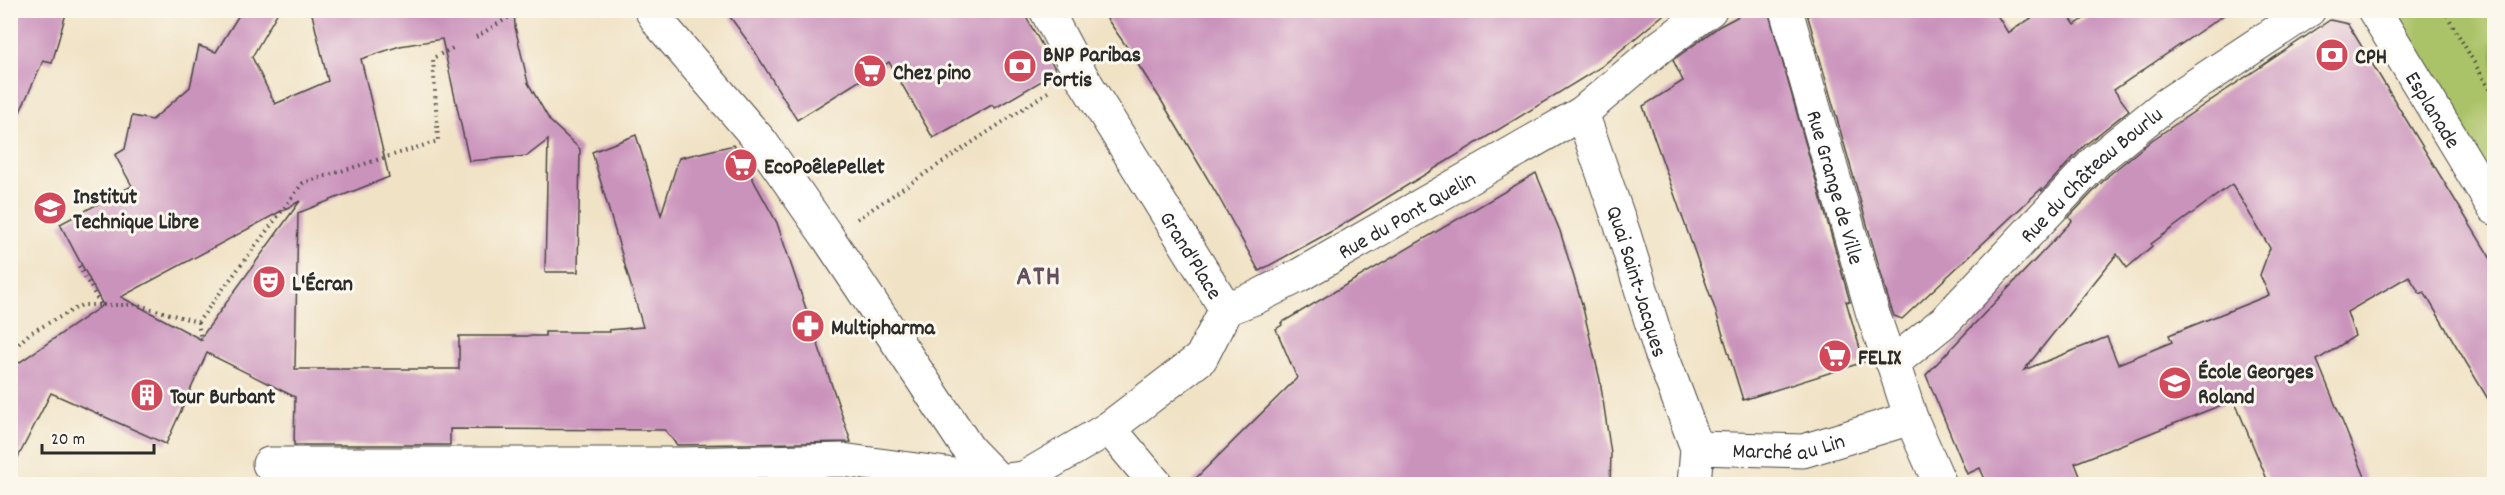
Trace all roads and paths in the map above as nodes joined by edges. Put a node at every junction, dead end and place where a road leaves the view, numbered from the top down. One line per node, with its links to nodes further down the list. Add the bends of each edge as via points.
1 (521, 10): 9 (path)
2 (651, 10): 15 (street, via 762,143)
3 (1046, 10): 11 (street, Grand'Place)
4 (1786, 10): 22 (street, Rue Grange de Ville, via 1872,311)
5 (2309, 10): 22 (street, Rue du Château Bourlu, via 2164,106 2096,161 1945,321)
6 (2374, 10): 14 (street, Esplanade)
7 (2444, 10): 12 (path)
8 (1700, 13): 13 (street, Rue du Pont Quelin)
9 (477, 37)
10 (455, 47): 19 (path, via 433,58 438,141 303,183)
11 (1079, 72): 15 (path); 18 (street, Grand'Place)
12 (2494, 97)
13 (1582, 113): 18 (street, Rue du Pont Quelin, via 1298,276); 25 (street, Quai Saint-Jacques, via 1660,350)
14 (2494, 208)
15 (829, 239): 27 (street, via 969,450)
16 (79, 266): 17 (path)
17 (100, 305): 19 (path, via 138,305); 21 (path, via 82,305 30,333)
18 (1226, 309): 24 (street, Grand'Place, via 1201,358)
19 (198, 322): 20 (path)
20 (201, 341)
21 (10, 352)
22 (1893, 363): 23 (street, Rue Grange de Ville)
23 (1911, 418): 25 (street, Marché au Lin, via 1803,451); 30 (street, Rue Grange de Ville)
24 (1109, 428): 27 (street, Grand'Place, via 1024,478); 28 (street)
25 (1697, 448): 29 (street, Marché au Lin)
26 (268, 464): 27 (street, Grand'Place, via 842,460)
27 (999, 483)
28 (1156, 484)
29 (1694, 484)
30 (1940, 484)

